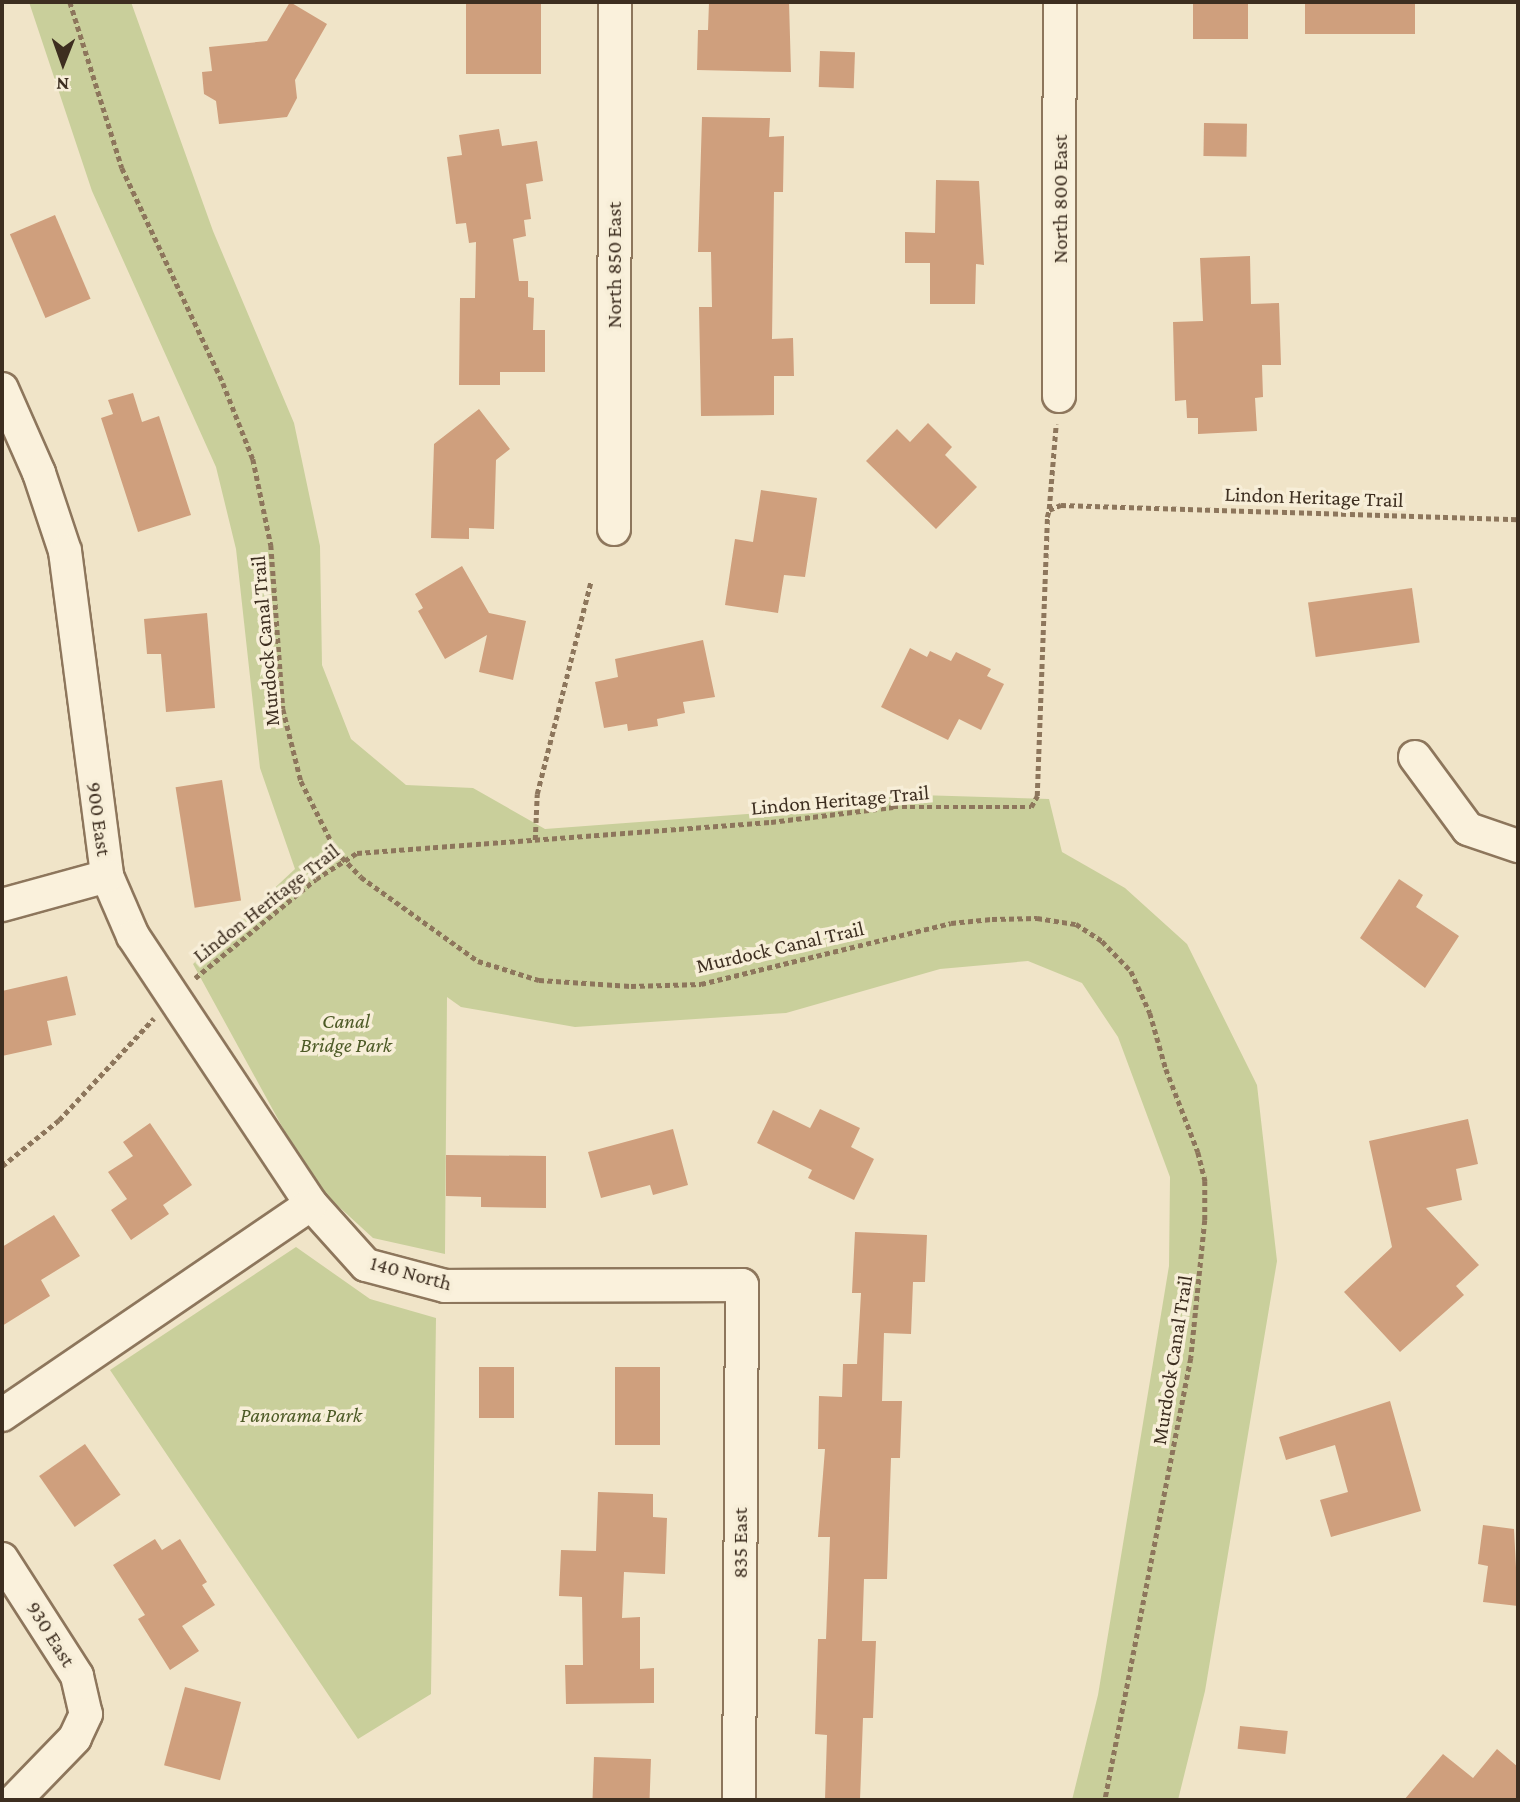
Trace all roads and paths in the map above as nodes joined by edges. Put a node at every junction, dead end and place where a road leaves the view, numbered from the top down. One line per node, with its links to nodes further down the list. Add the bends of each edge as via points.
1 (70, 2): 13 (path, Murdock Canal Trail, via 122,168 223,383 253,459 271,545 283,709 313,812)
2 (615, 2): 8 (street, North 850 East)
3 (1060, 2): 5 (street, North 800 East)
4 (2, 389): 14 (street, 900 East, via 39,473 65,551)
5 (1059, 396): 6 (path)
6 (1049, 510): 7 (path, Lindon Heritage Trail, via 1071,504); 11 (path, Lindon Heritage Trail, via 1037,796 1031,807 893,807 771,822)
7 (1518, 519)
8 (614, 529)
9 (591, 582): 11 (path, via 537,794)
10 (1415, 757): 12 (street, via 1468,829)
11 (535, 840): 13 (path, Lindon Heritage Trail, via 390,847)
12 (1518, 846)
13 (344, 859): 16 (path, Lindon Heritage Trail); 24 (path, Murdock Canal Trail, via 453,947 478,961 539,980 631,986 701,984 951,923 1037,918 1076,925 1102,941 1131,971 1198,1152 1205,1181 1205,1220 1194,1337)
14 (107, 876): 15 (street); 16 (street, 900 East, via 133,936)
15 (2, 905)
16 (174, 998): 17 (path, Lindon Heritage Trail, via 59,1120); 18 (street, 900 East)
17 (2, 1166)
18 (311, 1204): 19 (street, 140 North, via 366,1265 445,1286); 20 (street)
19 (742, 1285): 23 (street, 835 East)
20 (2, 1415)
21 (2, 1559): 22 (street, 930 East, via 77,1676 86,1714 75,1738)
22 (15, 1800)
23 (739, 1800)
24 (1105, 1800)

